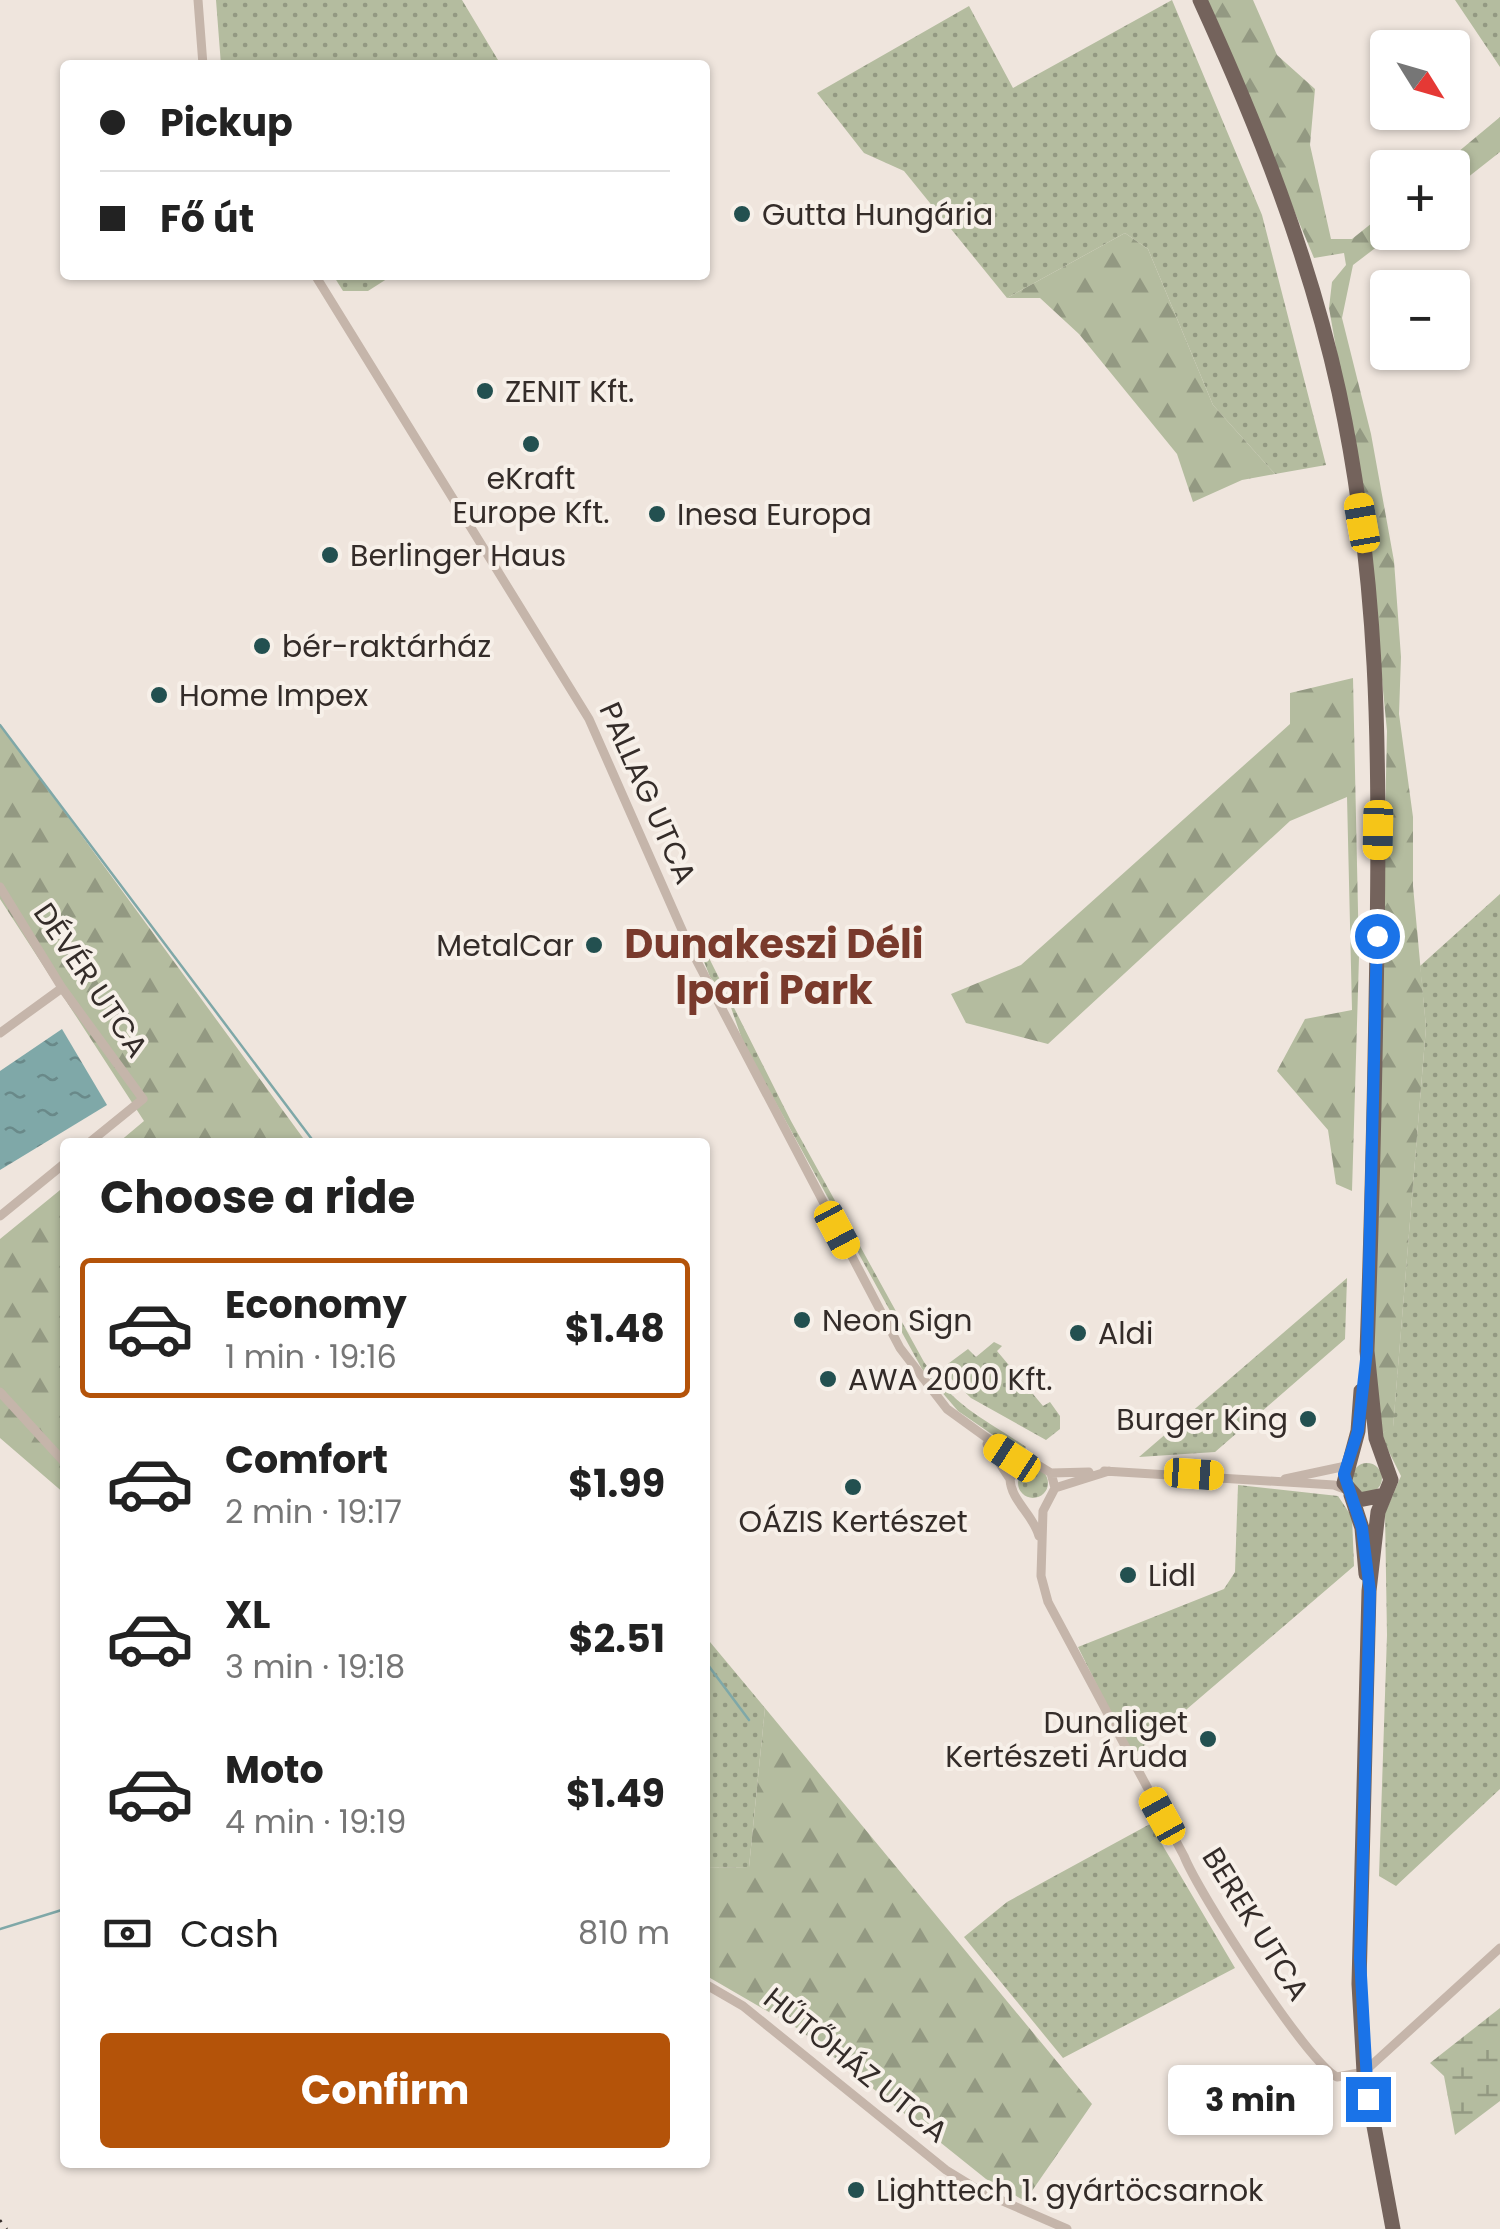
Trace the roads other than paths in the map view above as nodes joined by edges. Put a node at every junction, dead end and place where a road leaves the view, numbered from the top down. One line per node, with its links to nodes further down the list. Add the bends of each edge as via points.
1 (198, 0): 3 (street)
2 (1200, 0): 11 (main road, via 1298,240 1339,393 1362,523 1380,725)
3 (203, 60)
4 (318, 280): 13 (street, PALLAG UTCA, via 589,719 690,948 900,1348 934,1394)
5 (0, 887): 6 (street, DÉVÉR UTCA)
6 (62, 988): 7 (street); 8 (street, DÉVÉR UTCA, via 143,1100)
7 (0, 1033)
8 (95, 1138)
9 (60, 1167): 10 (street)
10 (0, 1216)
11 (1367, 1351): 15 (main road); 17 (main road, via 1376,1438)
12 (0, 1392): 14 (street)
13 (982, 1438): 16 (street, PALLAG UTCA); 20 (street, PALLAG UTCA)
14 (60, 1458)
15 (1349, 1463): 17 (main road, via 1375,1455); 21 (street); 23 (main road)
16 (1023, 1464): 19 (street, via 1040,1464); 20 (street)
17 (1388, 1465): 24 (main road)
18 (1109, 1471): 19 (street); 21 (street); 22 (street)
19 (1052, 1473): 22 (street)
20 (1010, 1479): 26 (street)
21 (1281, 1480): 23 (street, via 1334,1485)
22 (1055, 1488): 25 (street)
23 (1349, 1493): 24 (main road, via 1368,1502); 28 (main road, via 1362,1528)
24 (1384, 1495): 28 (main road)
25 (1048, 1498): 26 (street); 27 (street, BEREK UTCA)
26 (1022, 1502): 27 (street, BEREK UTCA)
27 (1041, 1544): 33 (street, BEREK UTCA, via 1048,1602 1195,1885 1308,2051 1337,2077)
28 (1370, 1591): 33 (main road, via 1360,1950)
29 (1500, 1948): 33 (street)
30 (710, 1987): 32 (street, HŰTŐHÁZ UTCA)
31 (710, 1993): 32 (street)
32 (720, 1993): 34 (street, HŰTŐHÁZ UTCA, via 946,2170)
33 (1364, 2072): 35 (main road)
34 (1067, 2229)
35 (1393, 2229)

